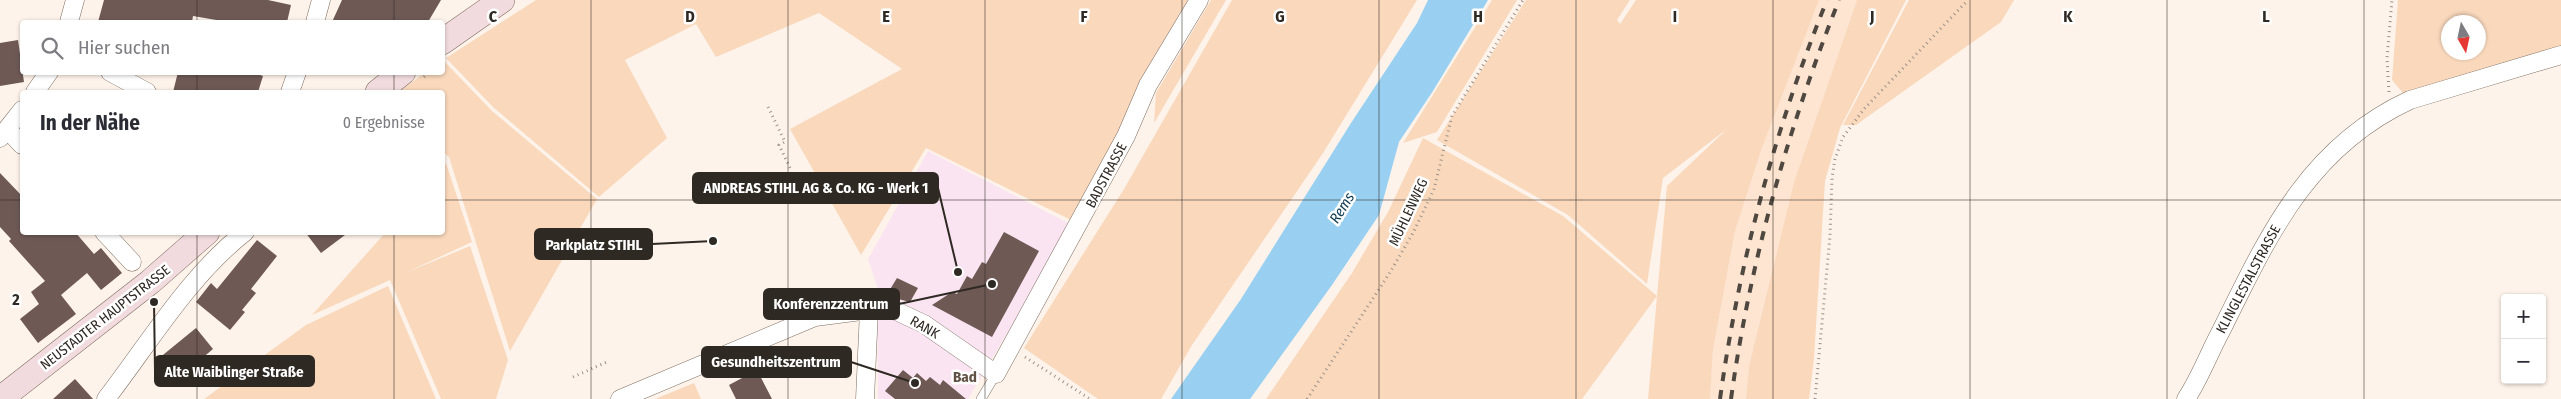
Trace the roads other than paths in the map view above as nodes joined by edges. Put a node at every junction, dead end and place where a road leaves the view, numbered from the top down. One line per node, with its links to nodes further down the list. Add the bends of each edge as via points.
1 (74, 0): 5 (street)
2 (321, 0): 6 (street)
3 (502, 0): 7 (street)
4 (1199, 0): 25 (street, BADSTRASSE, via 1148,85 1126,136)
5 (69, 20)
6 (316, 20)
7 (445, 40)
8 (2561, 55): 31 (street, KLINGLESTALSTRASSE, via 2410,100 2346,138 2293,199 2260,252)
9 (47, 75): 13 (street)
10 (116, 75): 14 (street)
11 (296, 75): 15 (street)
12 (399, 75): 16 (street)
13 (36, 90)
14 (143, 90)
15 (291, 90)
16 (380, 90)
17 (20, 113): 18 (street)
18 (4, 134): 19 (street)
19 (20, 144)
20 (107, 235): 23 (street)
21 (204, 235): 26 (street, NEUSTADTER HAUPTSTRASSE, via 150,282)
22 (241, 235): 27 (street, via 220,252 189,289)
23 (132, 262)
24 (869, 310): 25 (street, RANK, via 894,310 924,324); 28 (street, RANK, via 815,317); 29 (street)
25 (996, 374): 30 (lane)
26 (0, 399)
27 (106, 399)
28 (620, 399)
29 (865, 399)
30 (981, 399)
31 (2186, 399)

